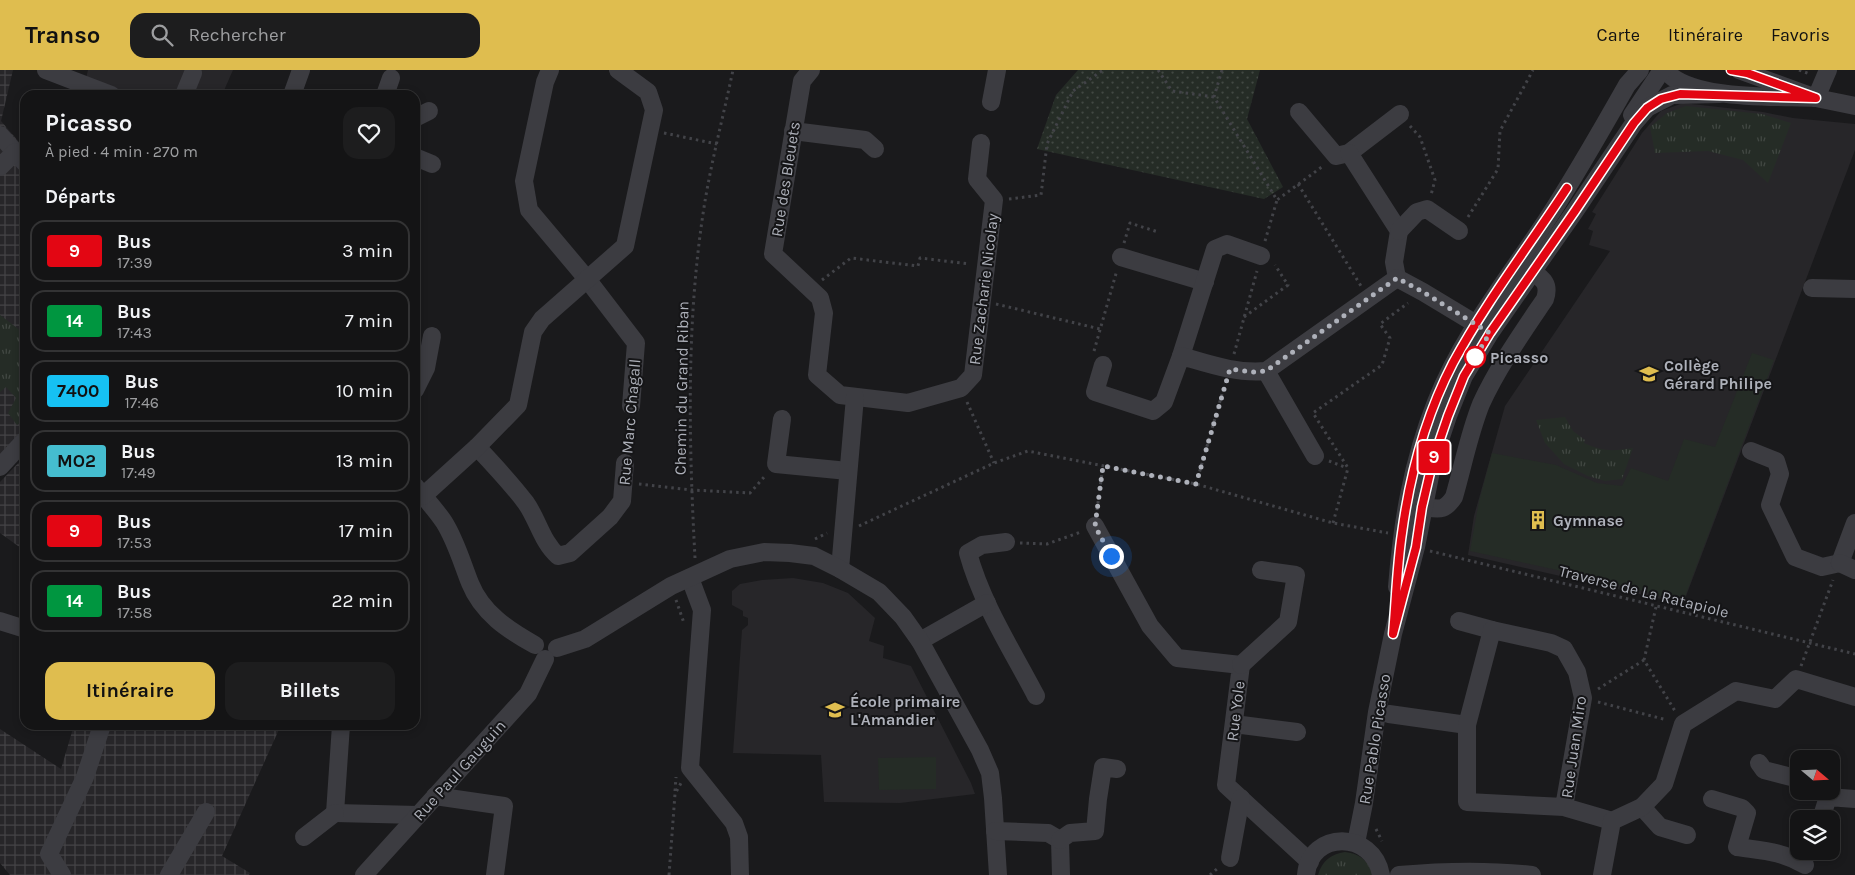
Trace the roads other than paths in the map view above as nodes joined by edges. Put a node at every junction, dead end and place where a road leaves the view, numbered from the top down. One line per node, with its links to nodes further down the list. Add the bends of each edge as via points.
1 (46, 70): 14 (street)
2 (301, 70): 16 (street)
3 (550, 70): 41 (street, Rue Marc Chagall, via 524,182 529,210)
4 (618, 70): 41 (street, via 648,92 654,110 625,246)
5 (811, 70): 24 (street, Rue des Bleuets, via 802,81)
6 (997, 70): 20 (street)
7 (1627, 70): 26 (street, Rue Pablo Picasso)
8 (1640, 70): 26 (street, Rue Pablo Picasso, via 1627,85)
9 (1664, 70): 18 (street, via 1675,80); 29 (street, Rue Pablo Picasso, via 1630,117)
10 (1828, 70): 19 (street)
11 (1739, 71): 19 (street)
12 (193, 73): 15 (street)
13 (391, 78): 17 (street)
14 (98, 90)
15 (186, 90)
16 (294, 90)
17 (387, 90)
18 (1720, 94): 19 (street); 29 (street, Rue Pablo Picasso, via 1680,94 1661,99 1647,108)
19 (1816, 98): 21 (street)
20 (991, 102)
21 (1855, 106)
22 (1299, 112): 30 (street)
23 (1400, 114): 30 (street)
24 (793, 131): 28 (street, via 865,140); 51 (street, Rue des Bleuets, via 773,254 820,298 824,312 817,375 840,395)
25 (0, 135): 31 (street)
26 (1596, 139): 45 (street, Rue Pablo Picasso)
27 (980, 144): 51 (street, Rue Zacharie Nicolay, via 977,179 994,200 973,375 961,388 908,403)
28 (875, 149)
29 (1616, 149): 39 (street, Rue Pablo Picasso)
30 (1342, 154): 35 (street)
31 (20, 158): 34 (street)
32 (420, 159): 33 (street)
33 (432, 164)
34 (0, 166)
35 (1399, 231): 36 (street, via 1417,212 1427,209); 40 (street, via 1394,262)
36 (1459, 231)
37 (1120, 257): 42 (street)
38 (1267, 259): 42 (street, via 1227,244 1215,249)
39 (1532, 271): 45 (street, Rue Pablo Picasso); 63 (street, via 1545,281 1545,299 1493,380 1481,406 1454,497 1441,509)
40 (1397, 278): 45 (street); 49 (street)
41 (587, 279): 52 (street, Rue Marc Chagall, via 636,343); 55 (street, via 542,319 533,332 518,405)
42 (1205, 282): 47 (street)
43 (1812, 288): 44 (street)
44 (1855, 289)
45 (1483, 328): 63 (street, Rue Pablo Picasso, via 1433,460); 76 (street, Rue Pablo Picasso, via 1450,371 1420,445 1401,535)
46 (432, 336): 50 (street, via 426,368)
47 (1181, 356): 48 (street, via 1164,402 1152,411 1095,392); 49 (street, via 1230,369)
48 (1103, 365)
49 (1266, 371): 57 (street)
50 (420, 380)
51 (855, 397): 60 (street)
52 (631, 406)
53 (782, 419): 60 (street, via 776,464)
54 (20, 445): 59 (street)
55 (477, 447): 58 (street, Rue Marc Chagall, via 512,484 527,505 549,549 558,556 570,553 610,517 622,500); 61 (street)
56 (1751, 452): 67 (street, via 1776,461 1780,474 1770,505 1796,557 1822,567)
57 (1314, 456)
58 (625, 463)
59 (0, 466)
60 (848, 470): 68 (street)
61 (420, 490)
62 (420, 492): 78 (street, via 444,523 471,586 487,612 511,632)
63 (1422, 507): 76 (street, Rue Pablo Picasso, via 1416,547)
64 (1855, 523): 67 (street)
65 (1095, 526): 79 (street, Rue Yole, via 1150,626 1177,658)
66 (1006, 542): 71 (street, via 982,545 968,553)
67 (1847, 567)
68 (840, 569): 70 (street, via 814,556 764,552 730,559); 77 (street, via 879,592)
69 (1261, 570): 79 (street, via 1296,575 1288,622)
70 (690, 578): 78 (street, via 671,586 585,639); 115 (street, via 702,610 690,768 734,823 739,837)
71 (986, 603): 77 (street); 80 (street)
72 (0, 621): 74 (street)
73 (1459, 621): 75 (street)
74 (20, 627)
75 (1492, 630): 84 (street, Rue Juan Miro); 96 (street, Rue Juan Miro, via 1564,649 1577,672 1583,698)
76 (1393, 634): 106 (street, Rue Pablo Picasso)
77 (920, 641): 102 (street, via 990,773)
78 (546, 651): 91 (street, Rue Paul Gauguin, via 528,694)
79 (1241, 666): 83 (street, Rue Yole)
80 (1036, 696)
81 (1855, 696): 97 (street, via 1796,679 1775,699 1736,690 1683,724 1664,784)
82 (1389, 714): 84 (street)
83 (1234, 724): 87 (street); 93 (street, Rue Yole, via 1226,785)
84 (1467, 725): 96 (street, Rue Juan Miro, via 1468,802)
85 (100, 730): 111 (street, via 85,776 49,854)
86 (341, 730): 99 (street)
87 (1297, 732)
88 (1759, 763): 90 (street, via 1764,770)
89 (1117, 769): 105 (street, via 1103,767 1095,831 1070,833)
90 (1790, 777)
91 (435, 796): 100 (street, Rue Paul Gauguin); 114 (street, via 504,806)
92 (1840, 796): 95 (street)
93 (1241, 798): 107 (street); 109 (street, Rue Yole)
94 (1712, 799): 108 (street, via 1742,808 1747,813 1738,846 1775,852)
95 (1855, 799)
96 (1564, 807): 101 (street, Rue Juan Miro)
97 (1642, 807): 101 (street); 103 (street, via 1660,826)
98 (206, 812): 112 (street)
99 (335, 813): 100 (street); 104 (street)
100 (418, 815): 113 (street, Rue Paul Gauguin)
101 (1612, 821): 121 (street)
102 (995, 831): 105 (street, via 1048,833); 116 (street)
103 (1687, 835)
104 (304, 837)
105 (1060, 840): 117 (street)
106 (1356, 843): 109 (street, via 1330,844 1316,853); 118 (street, via 1374,856)
107 (1230, 858)
108 (1806, 864)
109 (1308, 868)
110 (1501, 873): 119 (street); 120 (street)
111 (62, 875)
112 (169, 875)
113 (364, 875)
114 (495, 875)
115 (740, 875)
116 (998, 875)
117 (1061, 875)
118 (1381, 875)
119 (1399, 875)
120 (1532, 875)
121 (1602, 875)

